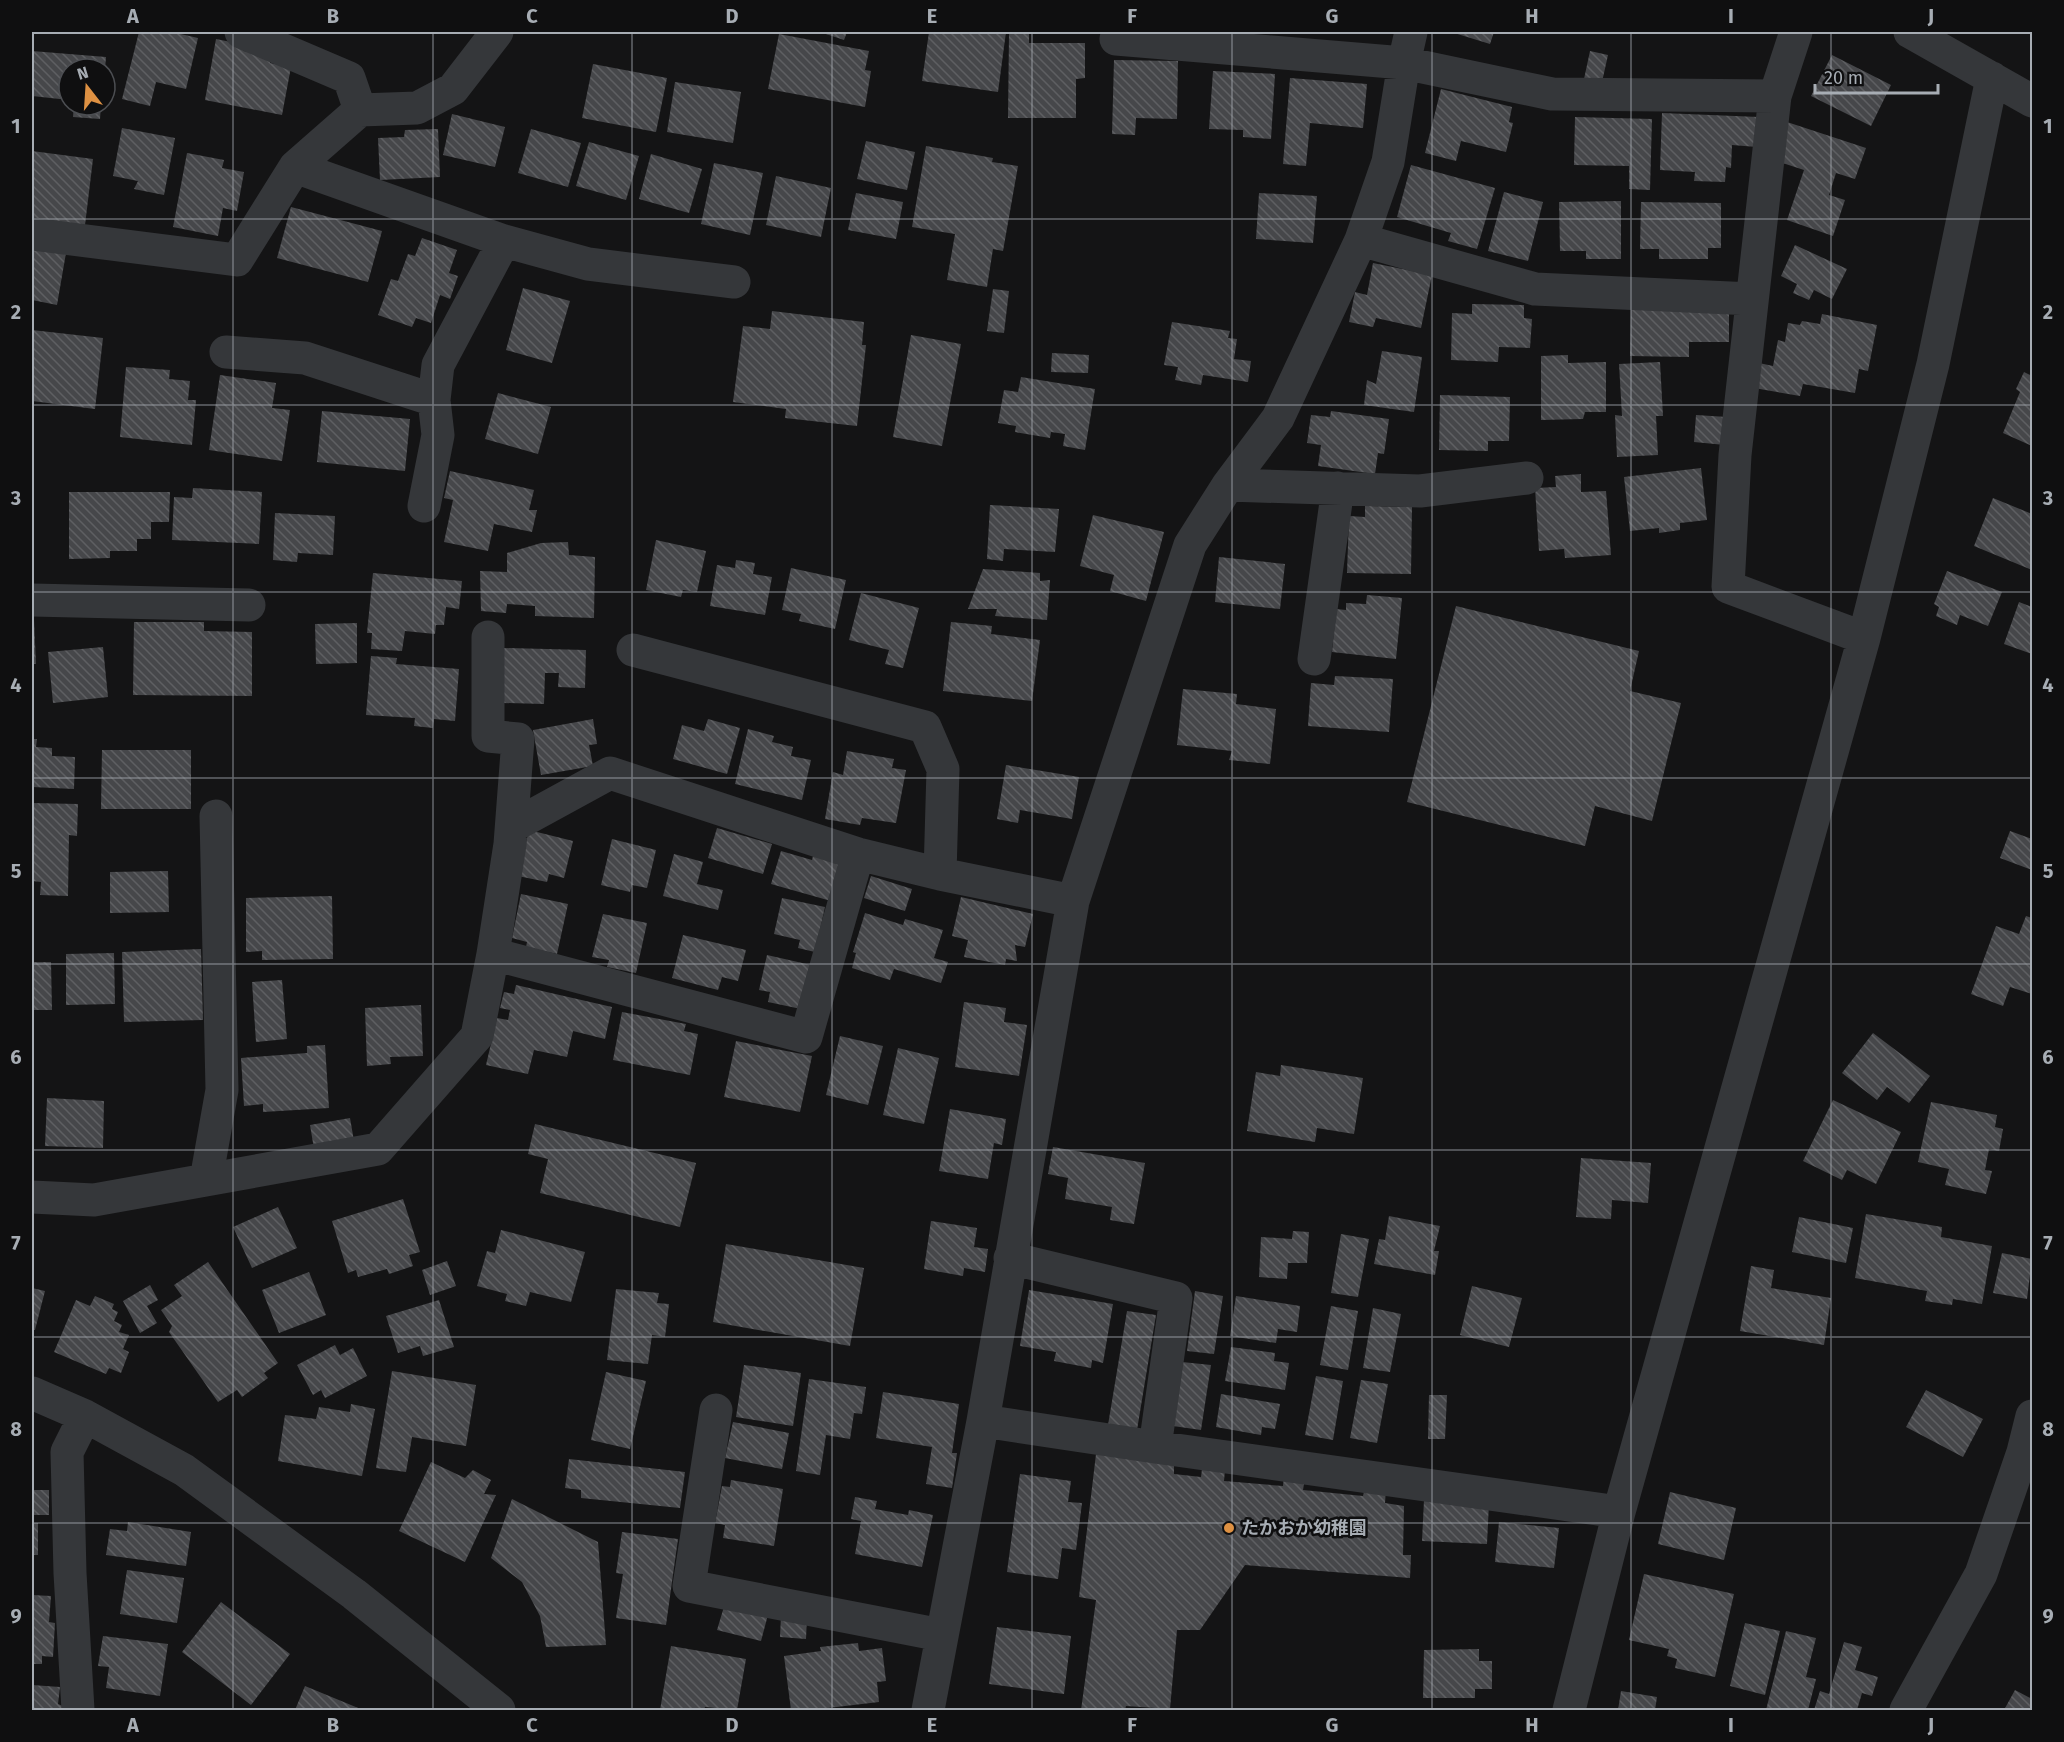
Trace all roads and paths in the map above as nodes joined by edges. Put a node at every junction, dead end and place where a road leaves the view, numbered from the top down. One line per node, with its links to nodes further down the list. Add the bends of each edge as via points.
1 (241, 32): 10 (street, via 349,78)
2 (497, 32): 10 (street, via 453,89 417,108)
3 (1796, 32): 8 (street)
4 (1910, 32): 7 (street)
5 (1116, 39): 6 (street)
6 (1407, 47): 8 (street, via 1552,94); 13 (street, via 1388,162)
7 (1992, 78): 9 (street); 26 (street, via 1933,364)
8 (1775, 96): 16 (street)
9 (2032, 101)
10 (360, 110): 11 (street)
11 (295, 167): 12 (street, via 237,260); 14 (street)
12 (32, 234)
13 (1361, 240): 16 (street, via 1535,289); 20 (street, via 1278,418)
14 (504, 241): 15 (street, via 588,264); 18 (street, via 438,365)
15 (734, 282)
16 (1752, 299): 26 (street, via 1735,455 1728,587)
17 (226, 352): 18 (street, via 305,358)
18 (434, 400): 22 (street, via 438,435)
19 (1527, 478): 21 (street, via 1420,491)
20 (1228, 485): 21 (street); 33 (street, via 1190,545)
21 (1338, 488): 28 (street)
22 (424, 506)
23 (32, 600): 24 (street)
24 (249, 605)
25 (488, 637): 30 (street, via 488,736 518,739)
26 (1864, 638): 44 (street)
27 (633, 650): 32 (street, via 925,727 943,769)
28 (1314, 659)
29 (216, 816): 35 (street, via 222,1090)
30 (513, 825): 31 (street, via 610,773); 34 (street)
31 (858, 854): 32 (street); 34 (street, via 806,1037)
32 (940, 874): 33 (street)
33 (1073, 901): 37 (street)
34 (493, 954): 35 (street, via 477,1036 378,1149)
35 (206, 1180): 36 (street, via 94,1200)
36 (32, 1197)
37 (1010, 1258): 42 (street); 43 (street, via 1176,1298)
38 (32, 1393): 40 (street)
39 (716, 1410): 45 (street, via 689,1586)
40 (86, 1416): 46 (street, via 67,1452); 47 (street, via 184,1470 354,1594)
41 (2032, 1416): 50 (street, via 1981,1574)
42 (983, 1421): 43 (street); 45 (street)
43 (1155, 1447): 44 (street)
44 (1619, 1512): 49 (street)
45 (941, 1635): 48 (street)
46 (78, 1710)
47 (499, 1710)
48 (928, 1710)
49 (1569, 1710)
50 (1906, 1710)

